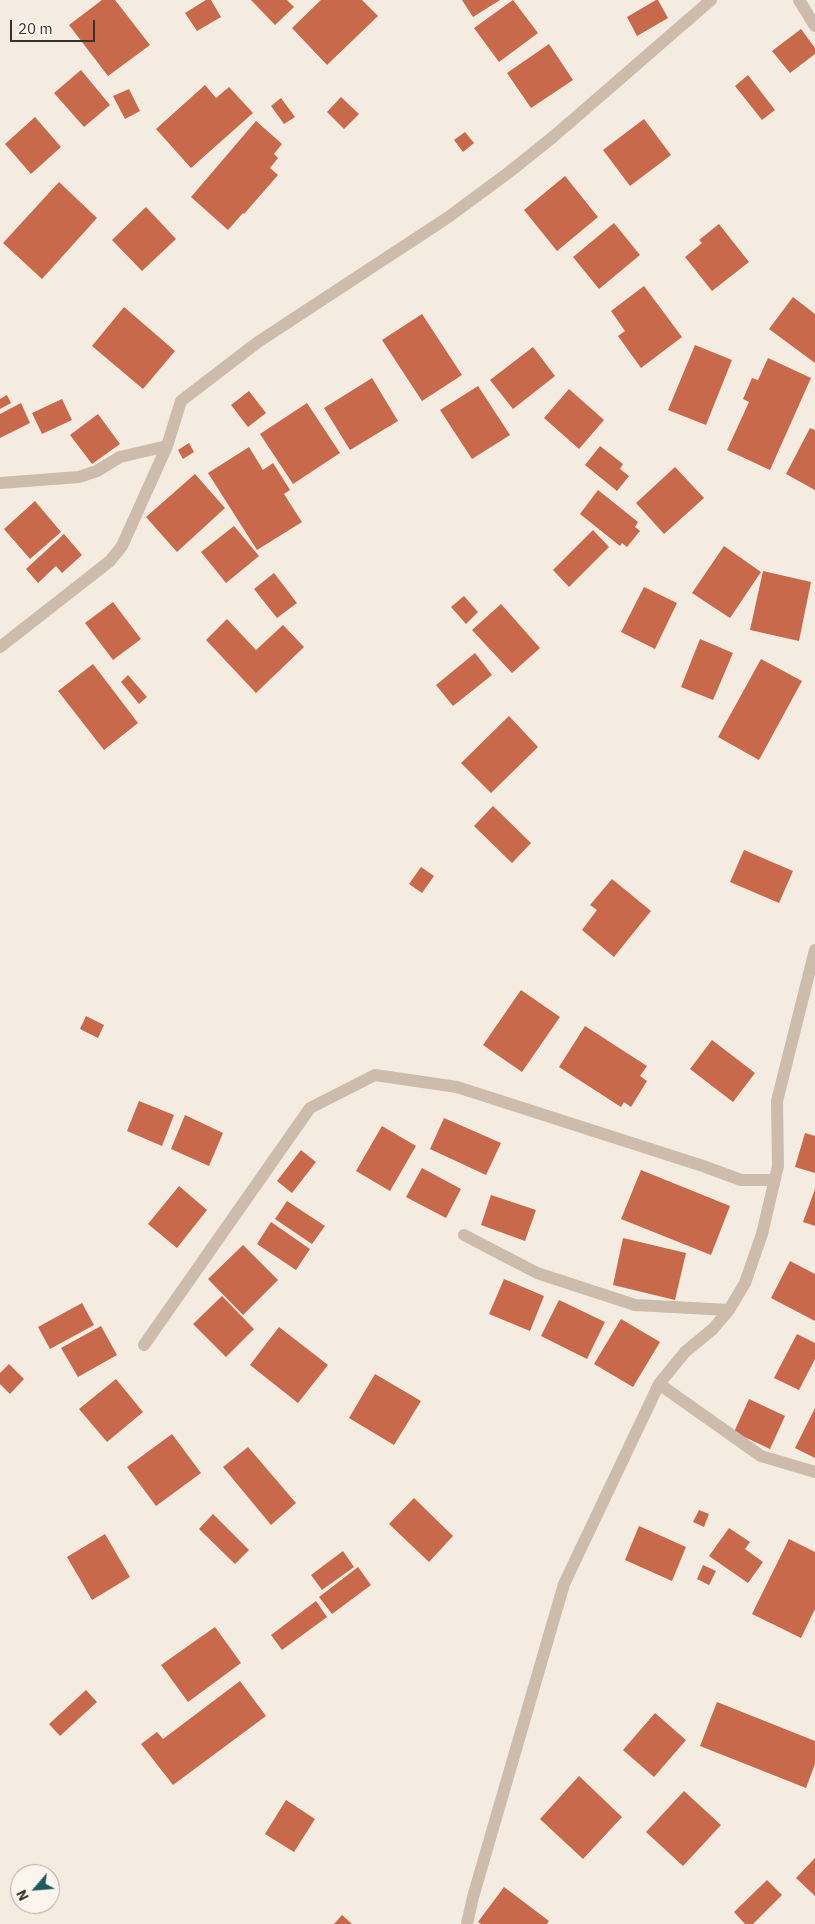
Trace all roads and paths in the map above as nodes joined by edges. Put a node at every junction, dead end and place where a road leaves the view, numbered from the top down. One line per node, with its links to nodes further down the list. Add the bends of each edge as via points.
1 (711, 0): 4 (street, via 508,173 447,218 258,342 181,401)
2 (799, 0): 3 (street)
3 (815, 26)
4 (167, 446): 5 (street, via 120,457 79,477); 6 (street, via 122,546 110,561)
5 (0, 483)
6 (0, 647)
7 (815, 950): 8 (street, via 777,1101 778,1166)
8 (774, 1180): 10 (street, via 762,1234 748,1275); 11 (street, via 740,1180 457,1087 375,1075 310,1108)
9 (464, 1235): 10 (street, via 538,1272 635,1305)
10 (728, 1310): 12 (street, via 714,1329 684,1352)
11 (144, 1345)
12 (659, 1384): 13 (street, via 760,1456); 14 (street, via 564,1584)
13 (815, 1472)
14 (467, 1924)

